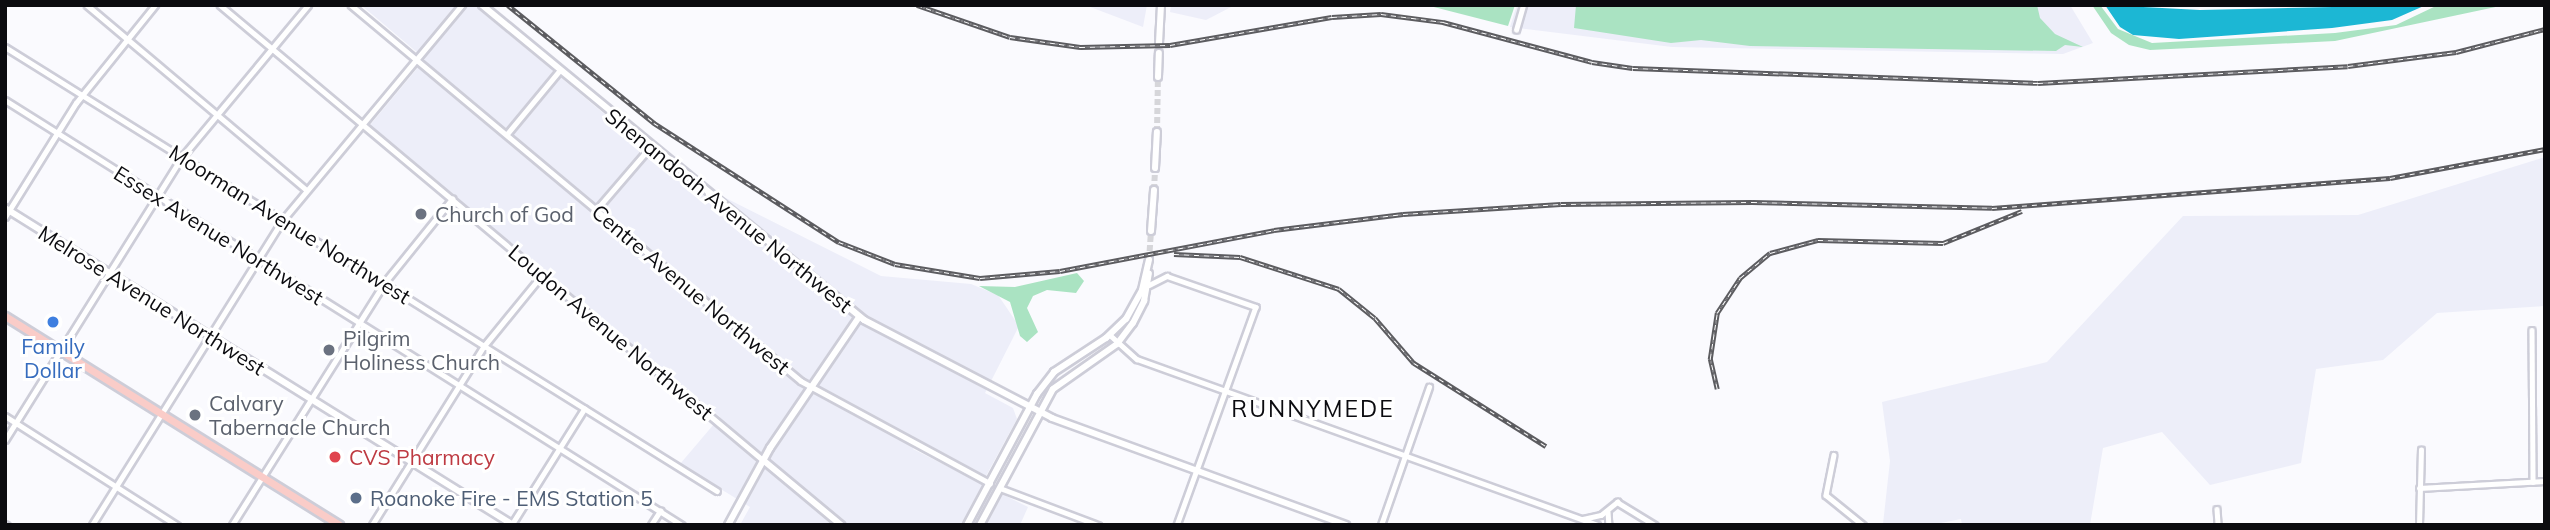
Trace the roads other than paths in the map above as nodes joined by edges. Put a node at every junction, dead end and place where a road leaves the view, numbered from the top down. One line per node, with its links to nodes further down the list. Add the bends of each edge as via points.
1 (87, 5): 11 (street)
2 (155, 5): 11 (street)
3 (220, 5): 14 (street, Loudon Avenue Northwest)
4 (308, 5): 14 (street)
5 (351, 5): 16 (street, Centre Avenue Northwest)
6 (461, 5): 16 (street)
7 (482, 5): 17 (street, Shenandoah Avenue Northwest)
8 (1161, 5): 12 (street)
9 (1523, 5): 10 (street)
10 (1516, 30)
11 (127, 40): 19 (street); 21 (street)
12 (1159, 43)
13 (5, 47): 19 (street, Moorman Avenue Northwest)
14 (272, 49): 21 (street); 22 (street, Loudon Avenue Northwest)
15 (1159, 53): 18 (street)
16 (417, 59): 22 (street); 25 (street, Centre Avenue Northwest)
17 (560, 70): 25 (street); 26 (street, Shenandoah Avenue Northwest)
18 (1158, 77)
19 (82, 94): 24 (street); 27 (street, Moorman Avenue Northwest)
20 (5, 100): 24 (street, Essex Avenue Northwest)
21 (217, 114): 27 (street); 29 (street)
22 (362, 124): 29 (street); 32 (street, Loudon Avenue Northwest)
23 (1157, 132): 28 (street)
24 (57, 134): 31 (street, Essex Avenue Northwest); 34 (street)
25 (507, 134): 33 (street, Centre Avenue Northwest)
26 (651, 146): 33 (street); 43 (street, Shenandoah Avenue Northwest)
27 (182, 157): 31 (street); 35 (street, Moorman Avenue Northwest)
28 (1155, 168)
29 (307, 190): 35 (street)
30 (1154, 190): 36 (street)
31 (158, 196): 37 (street, Essex Avenue Northwest); 38 (street)
32 (452, 199): 39 (street, Loudon Avenue Northwest); 40 (street)
33 (597, 209): 53 (street, Centre Avenue Northwest)
34 (7, 212): 38 (street, Melrose Avenue Northwest)
35 (283, 220): 37 (street); 40 (street, Moorman Avenue Northwest)
36 (1151, 232)
37 (258, 259): 44 (street, Essex Avenue Northwest); 47 (street)
38 (110, 273): 47 (street, Melrose Avenue Northwest); 50 (street)
39 (542, 275): 49 (street); 67 (street, Loudon Avenue Northwest)
40 (385, 282): 44 (street); 49 (street, Moorman Avenue Northwest)
41 (1149, 285): 46 (street, via 1149,260 1136,303); 48 (street, via 1139,312); 54 (street, via 1167,276 1256,307)
42 (5, 316): 50 (main road)
43 (859, 317): 53 (street); 56 (street, Shenandoah Avenue Northwest)
44 (359, 322): 51 (street, Essex Avenue Northwest); 55 (street)
45 (2532, 330): 72 (street)
46 (1110, 335): 48 (street); 56 (street, via 1054,372)
47 (210, 336): 55 (street, Melrose Avenue Northwest); 59 (street)
48 (1117, 344): 54 (street, via 1137,359); 58 (street, via 1068,375)
49 (484, 346): 51 (street); 57 (street, Moorman Avenue Northwest)
50 (61, 351): 59 (main road); 61 (street)
51 (459, 385): 63 (street, Essex Avenue Northwest); 68 (street)
52 (1429, 387): 65 (street)
53 (811, 388): 67 (street); 73 (street, Centre Avenue Northwest)
54 (1226, 391): 65 (street); 69 (street)
55 (311, 399): 68 (street, Melrose Avenue Northwest); 70 (street)
56 (1029, 408): 58 (street, Shenandoah Avenue Northwest); 73 (street)
57 (584, 409): 63 (street); 77 (street, Moorman Avenue Northwest)
58 (1040, 413): 69 (street, Shenandoah Avenue Northwest); 75 (street)
59 (162, 414): 70 (main road); 74 (street)
60 (5, 416): 61 (street)
61 (16, 423): 62 (street); 74 (street)
62 (5, 440)
63 (560, 448): 79 (street, Essex Avenue Northwest); 87 (street)
64 (2421, 450): 76 (street)
65 (1406, 455): 81 (street); 97 (street)
66 (1834, 455): 101 (street, via 1826,495)
67 (763, 460): 90 (street); 91 (street, Loudon Avenue Northwest)
68 (411, 461): 86 (street); 87 (street, Melrose Avenue Northwest)
69 (1197, 471): 95 (street); 96 (street, Shenandoah Avenue Northwest)
70 (262, 476): 84 (street); 85 (main road)
71 (2545, 481): 72 (street)
72 (2532, 482): 76 (street)
73 (990, 483): 92 (street)
74 (116, 486): 82 (street); 83 (street)
75 (999, 488): 93 (street); 94 (street)
76 (2419, 488): 103 (street)
77 (717, 491)
78 (2217, 509): 102 (street)
79 (660, 511): 88 (street); 89 (street, Essex Avenue Northwest)
80 (1608, 511): 81 (street); 99 (street); 100 (street, via 1617,502)
81 (1583, 519): 98 (street)
82 (92, 525)
83 (177, 525)
84 (232, 525)
85 (339, 525)
86 (372, 525)
87 (512, 525)
88 (651, 525)
89 (682, 525)
90 (728, 525)
91 (842, 525)
92 (967, 525)
93 (980, 525)
94 (1098, 525)
95 (1177, 525)
96 (1346, 525)
97 (1381, 525)
98 (1597, 525)
99 (1609, 525)
100 (1655, 525)
101 (1863, 525)
102 (2218, 525)
103 (2419, 525)

